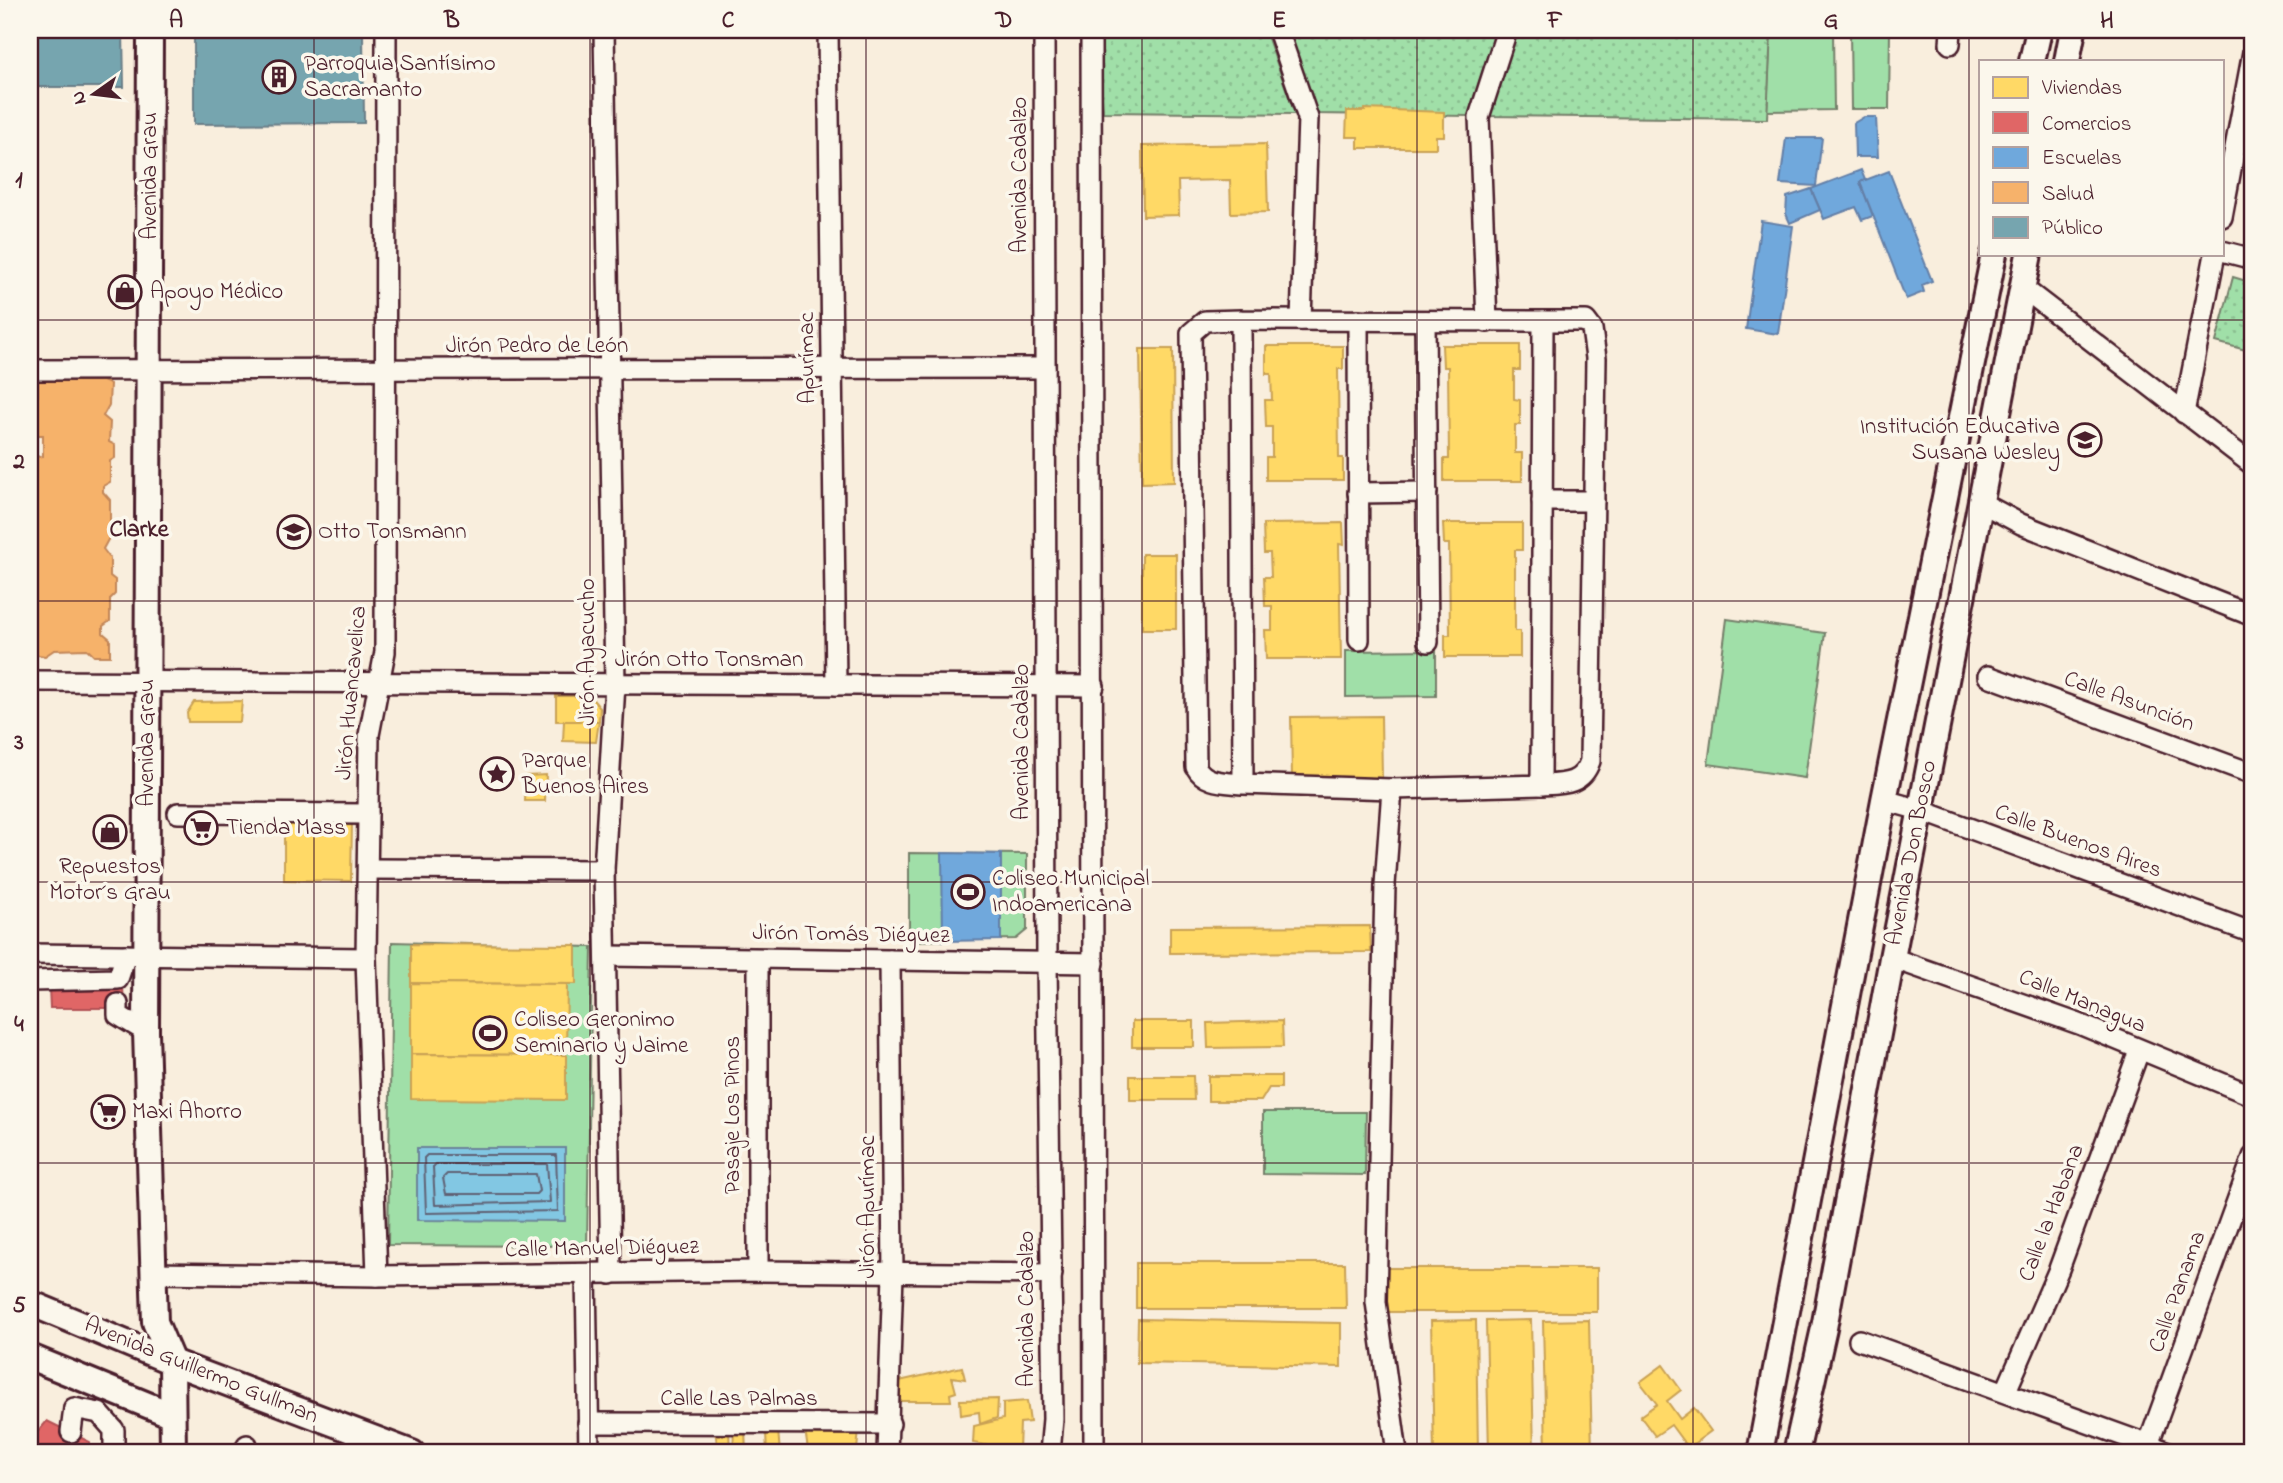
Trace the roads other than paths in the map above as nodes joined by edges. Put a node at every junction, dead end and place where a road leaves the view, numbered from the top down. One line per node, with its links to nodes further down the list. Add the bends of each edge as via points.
1 (150, 30): 32 (main road, Avenida Grau)
2 (386, 30): 31 (street, Jirón Huancavelica)
3 (604, 30): 30 (street, Jirón Ayacucho)
4 (828, 30): 28 (street, Apurímac)
5 (1044, 30): 27 (street, Avenida Cadalzo)
6 (1091, 30): 50 (street)
7 (1278, 30): 22 (street, via 1308,118)
8 (1507, 30): 26 (street, via 1479,117)
9 (2039, 30): 12 (main road)
10 (2073, 30): 13 (main road)
11 (2253, 52): 14 (street)
12 (2032, 60)
13 (2067, 60)
14 (2224, 206)
15 (2224, 252): 19 (street)
16 (1994, 256): 55 (main road, Avenida Don Bosco)
17 (2029, 256): 20 (main road, Avenida Don Bosco)
18 (2215, 256): 33 (street)
19 (2253, 259)
20 (2023, 288): 33 (street); 39 (main road, Avenida Don Bosco)
21 (1241, 320): 22 (street); 52 (street); 52 (street, via 1205,321 1191,333 1196,767 1207,778)
22 (1301, 320): 23 (street)
23 (1358, 320): 24 (street); 36 (street)
24 (1425, 321): 26 (street); 35 (street)
25 (1542, 321): 26 (street); 37 (street); 38 (street, via 1586,321 1592,328 1596,358)
26 (1487, 322)
27 (1045, 368): 28 (street, Jirón Pedro de León); 49 (street, Avenida Cadalzo)
28 (833, 369): 30 (street, Jirón Pedro de León); 48 (street, Apurímac)
29 (30, 370): 32 (street, Jirón Pedro de León)
30 (608, 370): 31 (street, Jirón Pedro de León); 47 (street, Jirón Ayacucho)
31 (384, 371): 32 (street, Jirón Pedro de León); 46 (street, Jirón Huancavelica, via 385,652)
32 (149, 372): 45 (main road, Avenida Grau)
33 (2185, 413): 34 (street)
34 (2253, 466)
35 (1427, 492): 36 (street); 42 (street)
36 (1358, 493): 41 (street)
37 (1542, 501): 38 (street); 53 (street)
38 (1594, 501): 53 (street, via 1590,761 1578,779)
39 (1982, 503): 40 (street, via 2021,524); 56 (main road, Avenida Don Bosco)
40 (2253, 617)
41 (1359, 640)
42 (1428, 642)
43 (1988, 676): 51 (street, Calle Asunción)
44 (30, 681): 45 (street, Jirón Otto Tonsman)
45 (148, 682): 46 (street, Jirón Otto Tonsman); 67 (main road, Avenida Grau)
46 (378, 683): 47 (street, Jirón Otto Tonsman); 58 (street, Jirón Huancavelica, via 369,735)
47 (615, 684): 48 (street, Jirón Otto Tonsman); 60 (street, Jirón Ayacucho)
48 (836, 685): 49 (street, Jirón Otto Tonsman)
49 (1047, 686): 50 (street, Jirón Otto Tonsman); 69 (street, Avenida Cadalzo)
50 (1094, 686): 70 (street)
51 (2253, 774)
52 (1243, 784): 54 (street)
53 (1541, 785): 54 (street)
54 (1392, 789): 103 (street, via 1385,885 1376,1302)
55 (1884, 800): 56 (street, Calle Buenos Aires); 104 (main road, Avenida Don Bosco)
56 (1920, 810): 61 (street, Calle Buenos Aires); 65 (main road, Avenida Don Bosco)
57 (178, 813): 58 (street)
58 (368, 814): 59 (street, Jirón Huancavelica)
59 (368, 869): 60 (street); 64 (street, Jirón Huancavelica)
60 (604, 870): 63 (street, Jirón Ayacucho)
61 (2253, 933)
62 (30, 954): 67 (street)
63 (607, 956): 66 (street, Jirón Tomás Diéguez); 79 (street, Jirón Ayacucho)
64 (366, 958): 67 (street); 83 (street, Jirón Huancavelica)
65 (1892, 958): 74 (street, Calle Managua, via 2078,1024); 105 (main road, Avenida Don Bosco, via 1824,1328)
66 (758, 959): 68 (street, Jirón Tomás Diéguez); 77 (street, Pasaje Los Pinos)
67 (140, 960): 71 (street, via 118,981); 73 (main road, Avenida Grau)
68 (890, 960): 69 (street, Jirón Tomás Diéguez); 80 (street, Jirón Apurímac)
69 (1047, 963): 70 (street, Jirón Tomás Diéguez); 81 (street, Avenida Cadalzo)
70 (1094, 963): 102 (street)
71 (30, 981)
72 (118, 1004): 73 (street, via 118,1015)
73 (146, 1032): 78 (main road, Avenida Grau)
74 (2139, 1051): 75 (street, Calle Managua); 89 (street, Calle la Habana, via 2059,1269)
75 (2253, 1096)
76 (2253, 1157): 95 (street, Calle Panama)
77 (758, 1271): 79 (street, Calle Manuel Diéguez); 80 (street, Calle Manuel Diéguez)
78 (153, 1273): 83 (street, Calle Manuel Diéguez); 87 (main road, Avenida Grau, via 155,1322)
79 (611, 1274): 82 (street, Calle Manuel Diéguez)
80 (893, 1274): 81 (street, Calle Manuel Diéguez); 93 (street, Jirón Apurímac)
81 (1052, 1274): 101 (street, Avenida Cadalzo)
82 (586, 1275): 83 (street, Calle Manuel Diéguez); 92 (street)
83 (377, 1276)
84 (30, 1303): 87 (main road, Avenida Guillermo Gullman)
85 (1859, 1340): 89 (street)
86 (30, 1357): 88 (main road)
87 (172, 1362): 91 (main road, Avenida Grau); 98 (main road, Avenida Guillermo Gullman)
88 (105, 1388): 90 (street); 91 (main road)
89 (2006, 1391): 95 (street)
90 (100, 1413): 94 (street, via 74,1408); 96 (street, via 114,1430)
91 (172, 1415): 97 (main road, Avenida Grau)
92 (588, 1423): 93 (street, Calle Las Palmas); 99 (street)
93 (890, 1424): 100 (street, Jirón Apurímac)
94 (71, 1432)
95 (2148, 1445): 106 (street)
96 (114, 1453)
97 (173, 1453)
98 (412, 1453)
99 (589, 1453)
100 (887, 1453)
101 (1050, 1453)
102 (1094, 1453)
103 (1397, 1453)
104 (1760, 1453)
105 (1796, 1453)
106 (2171, 1453)

